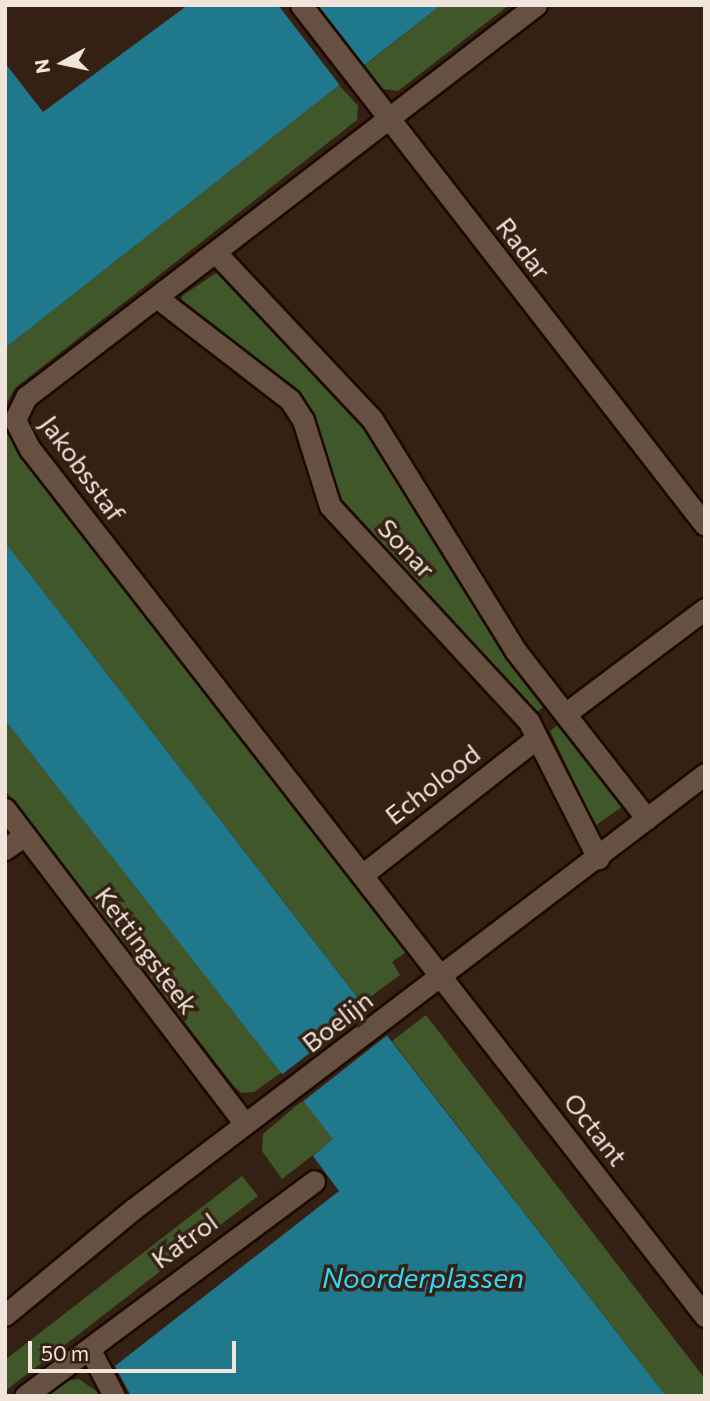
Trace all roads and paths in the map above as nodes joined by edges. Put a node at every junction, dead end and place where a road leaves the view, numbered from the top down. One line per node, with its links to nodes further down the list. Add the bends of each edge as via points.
1 (301, 5): 3 (street, Radar)
2 (536, 5): 3 (street, Jakobsstaf)
3 (388, 120): 4 (street, Jakobsstaf); 6 (street, Radar)
4 (217, 254): 5 (street, Jakobsstaf); 8 (street, Sonar, via 372,419 515,650)
5 (159, 299): 9 (street, Sonar, via 290,400 303,420 330,506 502,689); 16 (street, Jakobsstaf, via 26,397 15,420 30,449)
6 (705, 525)
7 (705, 609): 8 (street)
8 (565, 714): 12 (street, Sonar)
9 (537, 738): 15 (street, Sonar); 16 (street, Echolood)
10 (705, 774): 12 (street, Boelijn)
11 (5, 809): 13 (street, Kettingsteek)
12 (647, 819): 15 (street, Boelijn)
13 (25, 835): 14 (street); 18 (street, Kettingsteek)
14 (5, 849)
15 (598, 858): 17 (street, Boelijn)
16 (362, 875): 17 (street, Jakobsstaf)
17 (440, 978): 18 (street, Boelijn); 21 (street, Octant)
18 (244, 1124): 20 (street, Boelijn)
19 (314, 1181): 22 (street, Katrol, via 182,1275)
20 (5, 1315)
21 (705, 1316)
22 (90, 1350): 23 (street, Katrol); 24 (street)
23 (25, 1396)
24 (114, 1396)

